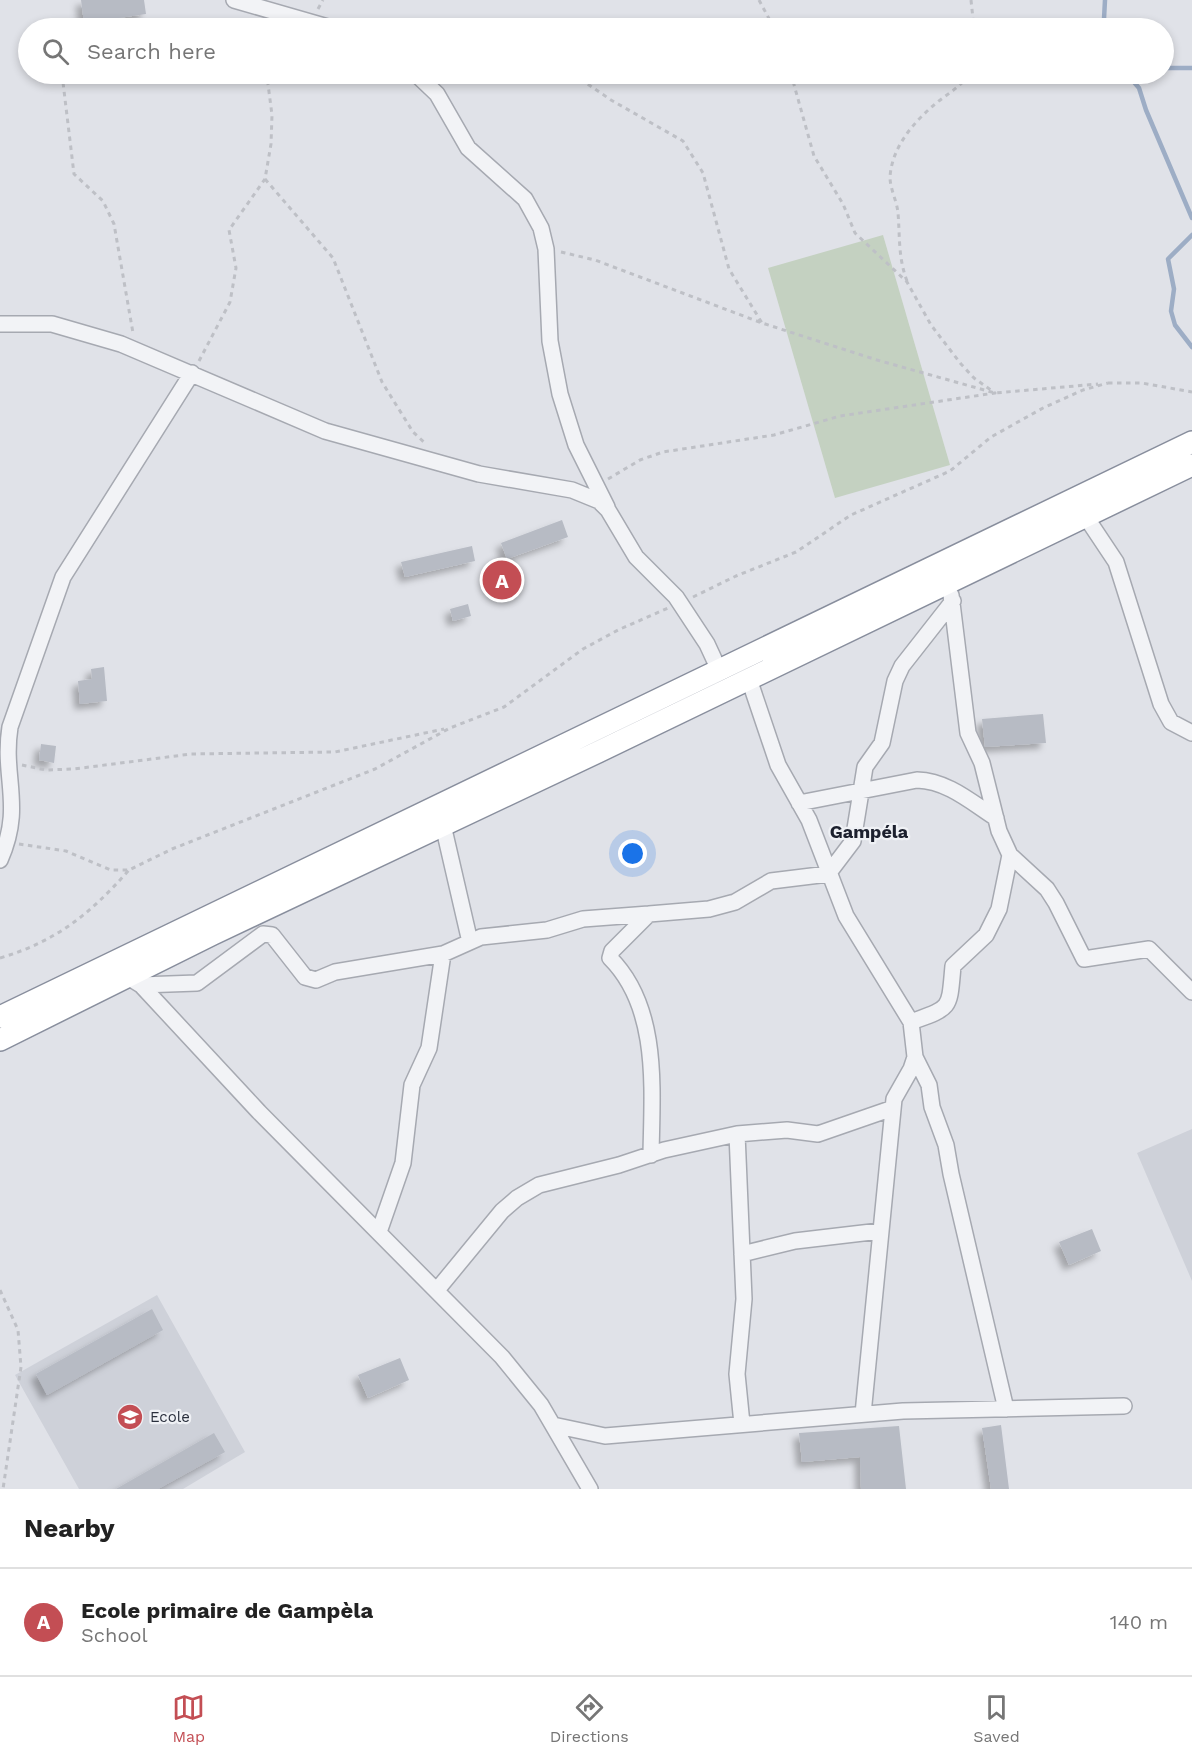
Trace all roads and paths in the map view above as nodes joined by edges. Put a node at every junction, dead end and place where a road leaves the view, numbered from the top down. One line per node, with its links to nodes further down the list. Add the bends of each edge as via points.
1 (234, 0): 4 (street)
2 (759, 0): 5 (path)
3 (971, 0): 6 (path)
4 (296, 18)
5 (769, 18)
6 (973, 18)
7 (63, 84): 18 (path, via 74,174 102,201 114,224)
8 (268, 84): 13 (path, via 272,115)
9 (426, 84): 14 (street, via 437,94 468,148 525,199 541,228)
10 (588, 84): 16 (path, via 683,141 703,173 729,268)
11 (794, 84): 15 (path, via 814,156 843,204 855,233)
12 (960, 84): 15 (path, via 933,106 900,142 892,160 890,179 898,211 900,263)
13 (265, 179): 19 (path, via 229,230 236,268 230,302); 24 (path, via 333,258 382,382 413,432)
14 (546, 249): 16 (path, via 595,260); 26 (street, via 550,341 560,394 576,445)
15 (907, 282): 22 (path, via 931,325 960,364)
16 (762, 323): 22 (path)
17 (0, 324): 18 (street, via 52,324)
18 (135, 350): 19 (street)
19 (192, 373): 27 (street, via 334,434 479,474 572,490 598,501); 35 (street, via 63,577 10,727)
20 (1108, 383): 21 (path, via 1142,383); 22 (path); 30 (path, via 1053,404 990,436 950,471 851,515 796,552)
21 (1192, 392)
22 (995, 393): 26 (path, via 840,416 774,435 663,452 640,460)
23 (1192, 442): 31 (highway)
24 (428, 446)
25 (1192, 465): 28 (highway)
26 (596, 486): 27 (street)
27 (608, 510): 30 (street, via 636,557)
28 (1086, 517): 29 (highway); 34 (street, via 1116,562 1161,704 1171,722)
29 (950, 591): 32 (highway); 36 (street, via 902,666 882,743 865,767); 38 (street, via 968,733 982,763)
30 (680, 603): 31 (street); 33 (path, via 583,649 504,707)
31 (719, 670): 51 (highway)
32 (749, 679): 37 (street, via 778,765); 39 (highway)
33 (450, 728): 35 (path, via 335,752 191,754 74,770 46,770); 43 (path, via 375,769 172,849)
34 (1192, 734)
35 (9, 762): 40 (street, via 14,804)
36 (860, 792): 37 (street); 38 (street, via 933,780); 44 (street, via 853,841)
37 (800, 803): 44 (street)
38 (996, 818): 41 (street)
39 (444, 825): 46 (street); 49 (highway, via 213,934)
40 (8, 843): 42 (street); 43 (path, via 66,851 111,870)
41 (1010, 855): 50 (street, via 1047,889 1084,959 1149,949); 52 (street, via 999,909 986,935 952,966 950,1001 945,1009)
42 (0, 860)
43 (129, 870): 48 (path, via 98,905 64,930 19,953)
44 (828, 874): 45 (street, via 771,881 735,902 709,909); 52 (street, via 846,916)
45 (649, 914): 46 (street, via 583,919 547,930 481,937); 57 (street, via 612,951 610,958 633,987 643,1019 652,1073)
46 (470, 942): 47 (street)
47 (444, 954): 49 (street, via 335,972 316,980 305,977 272,935 263,934 197,983); 59 (street, via 429,1048 412,1085 403,1163)
48 (0, 958)
49 (135, 981): 53 (highway); 59 (street)
50 (1192, 992)
51 (0, 1017)
52 (911, 1022): 54 (street)
53 (0, 1040)
54 (915, 1057): 55 (street); 64 (street, via 929,1085 932,1107 946,1145)
55 (893, 1108): 56 (street, via 818,1134 787,1130); 58 (street)
56 (737, 1134): 57 (street); 60 (street)
57 (651, 1155): 62 (street, via 539,1185 517,1198)
58 (880, 1231): 60 (street, via 795,1241); 65 (street)
59 (379, 1232): 62 (street)
60 (742, 1254): 66 (street, via 744,1299 737,1374)
61 (0, 1290): 68 (path, via 18,1330 21,1367)
62 (437, 1290): 67 (street, via 502,1357)
63 (1124, 1406): 64 (street)
64 (1006, 1409): 65 (street)
65 (863, 1414): 66 (street)
66 (742, 1424): 67 (street, via 604,1436)
67 (553, 1425): 69 (street)
68 (3, 1489)
69 (590, 1489)

